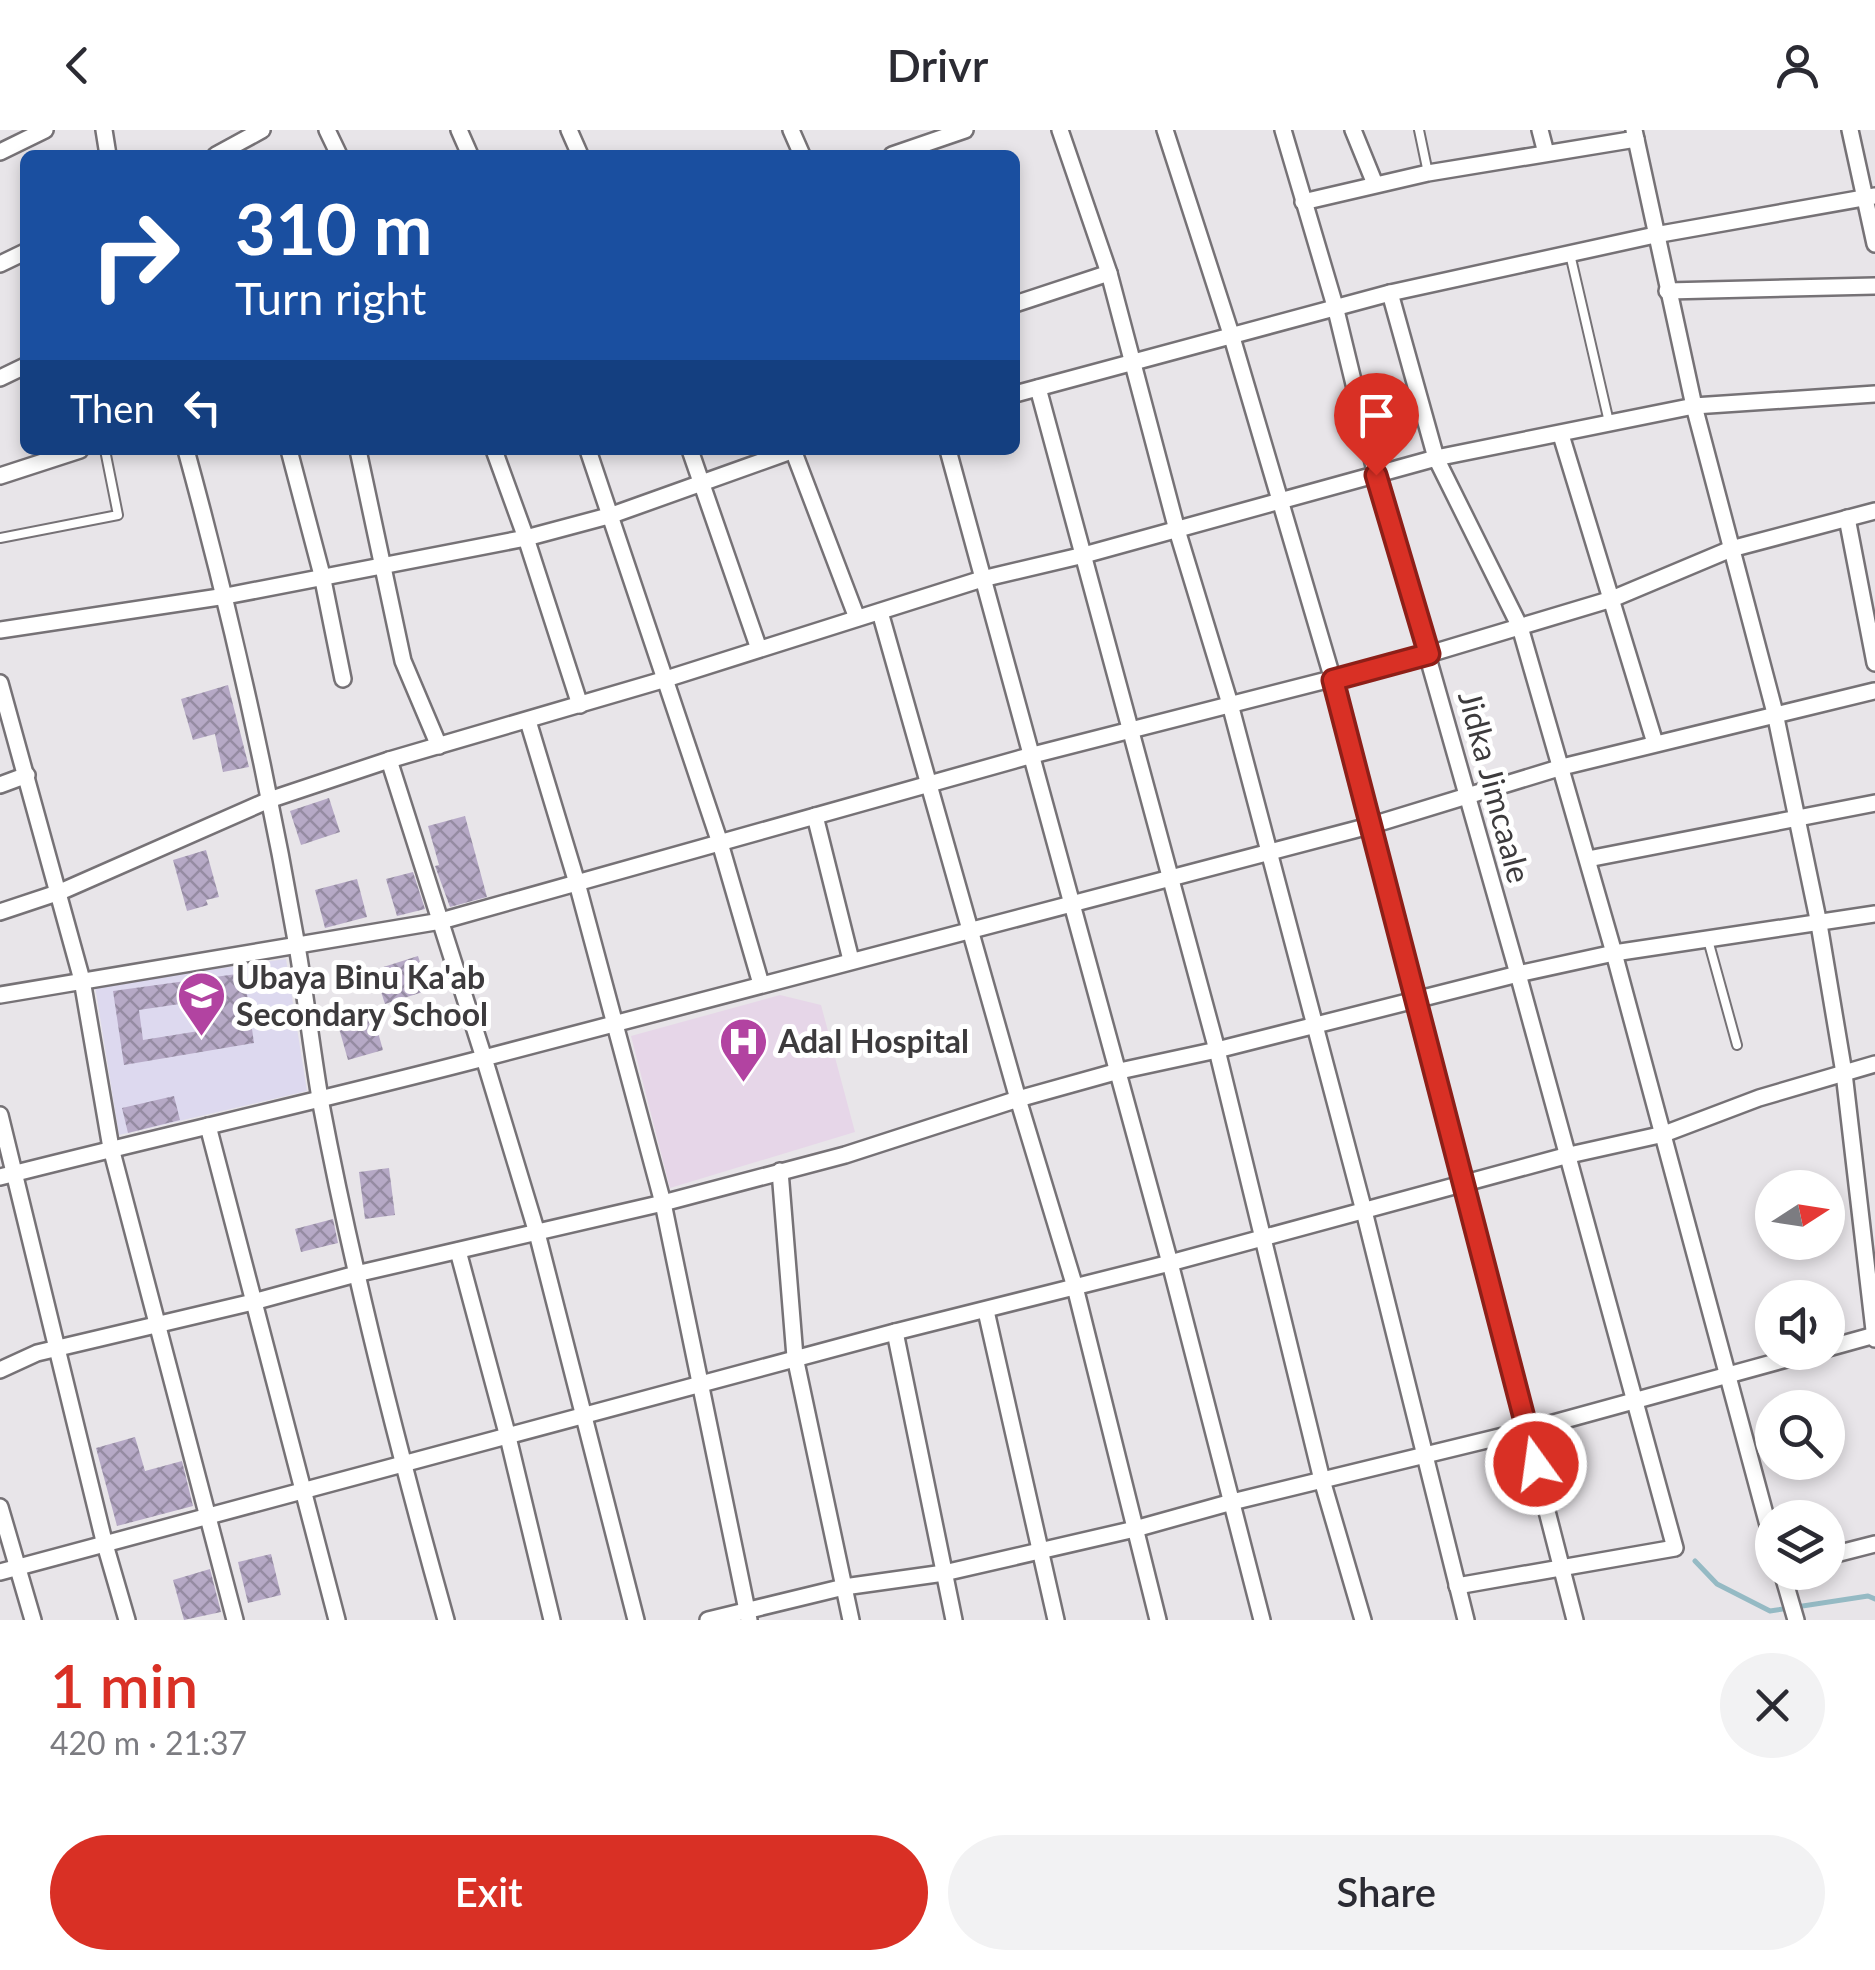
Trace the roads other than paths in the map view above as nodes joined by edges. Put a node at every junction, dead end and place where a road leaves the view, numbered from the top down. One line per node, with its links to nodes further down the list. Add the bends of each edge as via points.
1 (45, 130): 14 (street)
2 (262, 130): 12 (street)
3 (964, 130): 13 (street)
4 (1060, 130): 23 (street)
5 (1165, 130): 29 (street)
6 (1283, 130): 19 (street, Jidka Jimcaale)
7 (1353, 130): 17 (street)
8 (1419, 130): 16 (lane)
9 (1540, 130): 15 (street)
10 (1850, 130): 18 (street)
11 (1635, 135): 15 (street); 20 (street)
12 (225, 150)
13 (926, 150)
14 (0, 152)
15 (1546, 153): 16 (street)
16 (1428, 172): 17 (street)
17 (1375, 184): 19 (street)
18 (1870, 197): 20 (street); 21 (street)
19 (1304, 202): 28 (street, Jidka Jimcaale)
20 (1654, 236): 22 (street); 25 (street)
21 (1875, 244)
22 (1570, 254): 26 (street); 35 (lane)
23 (1110, 273): 27 (street); 30 (street)
24 (1875, 286): 25 (street)
25 (1667, 292): 34 (street)
26 (1390, 294): 28 (street); 48 (street)
27 (1020, 302)
28 (1335, 306): 29 (street); 49 (street, Jidka Jimcaale)
29 (1230, 334): 30 (street); 52 (street)
30 (1134, 360): 31 (street); 56 (street)
31 (1038, 388): 32 (street); 60 (street)
32 (1020, 393)
33 (1875, 394): 34 (street)
34 (1694, 406): 35 (street); 59 (street)
35 (1610, 422): 36 (street)
36 (1562, 435): 48 (street); 65 (street)
37 (65, 455): 50 (street)
38 (106, 455): 57 (lane, via 118,515)
39 (187, 455): 64 (street)
40 (290, 455): 62 (street)
41 (359, 455): 61 (street)
42 (496, 455): 58 (street)
43 (590, 455): 54 (street)
44 (692, 455): 51 (street)
45 (780, 455): 51 (street)
46 (795, 455): 67 (street)
47 (949, 455): 63 (street)
48 (1436, 458): 49 (street); 68 (street)
49 (1376, 475): 52 (street); 71 (street, Jidka Jimcaale)
50 (0, 476)
51 (702, 484): 54 (street); 70 (street)
52 (1278, 501): 56 (street); 75 (street)
53 (1875, 510): 55 (street)
54 (612, 514): 58 (street); 74 (street)
55 (1847, 518): 59 (street); 72 (street)
56 (1177, 530): 60 (street); 78 (street)
57 (0, 538)
58 (526, 538): 61 (street); 79 (street)
59 (1732, 549): 65 (street); 80 (street)
60 (1084, 556): 63 (street); 82 (street)
61 (385, 564): 62 (street); 84 (street, via 403,661)
62 (322, 575): 64 (street); 73 (street)
63 (982, 580): 66 (street); 85 (street)
64 (226, 596): 69 (street); 92 (street)
65 (1612, 600): 68 (street); 83 (street)
66 (880, 612): 67 (street); 89 (street)
67 (857, 618): 70 (street)
68 (1520, 627): 71 (street); 87 (street)
69 (0, 630)
70 (759, 649): 74 (street)
71 (1429, 654): 75 (street); 91 (street, Jidka Jimcaale)
72 (1875, 663)
73 (343, 679)
74 (666, 679): 79 (street); 97 (street)
75 (1333, 680): 78 (street); 96 (street)
76 (0, 683): 88 (street)
77 (1875, 691): 80 (street)
78 (1230, 704): 82 (street); 98 (street)
79 (580, 705): 81 (street)
80 (1775, 713): 83 (street); 95 (street)
81 (528, 721): 84 (street); 101 (street)
82 (1131, 731): 85 (street); 100 (street)
83 (1655, 743): 87 (street)
84 (439, 746): 86 (street)
85 (1029, 756): 89 (street); 103 (street)
86 (389, 760): 92 (street); 106 (street)
87 (1562, 767): 91 (street); 99 (street)
88 (28, 775): 90 (street); 102 (street)
89 (931, 784): 94 (street); 108 (street)
90 (0, 785)
91 (1468, 797): 96 (street); 113 (street, Jidka Jimcaale)
92 (269, 800): 102 (street); 110 (street)
93 (1875, 803): 95 (street)
94 (815, 816): 97 (street); 112 (street)
95 (1798, 818): 99 (street); 107 (street)
96 (1369, 826): 98 (street); 117 (street)
97 (720, 844): 101 (street); 115 (street)
98 (1270, 852): 100 (street); 119 (street)
99 (1588, 859): 111 (street)
100 (1169, 879): 103 (street); 121 (street)
101 (576, 882): 106 (street); 118 (street)
102 (60, 892): 104 (street); 114 (street)
103 (1072, 904): 108 (street); 124 (street)
104 (0, 912)
105 (1875, 914): 107 (street)
106 (441, 922): 110 (street); 122 (street)
107 (1820, 924): 109 (street); 125 (street)
108 (971, 929): 112 (street); 126 (street)
109 (1708, 940): 111 (street); 120 (lane)
110 (298, 948): 114 (street); 127 (street)
111 (1614, 953): 113 (street); 130 (street)
112 (852, 960): 115 (street)
113 (1518, 974): 117 (street); 132 (street, Jidka Jimcaale)
114 (82, 980): 116 (street); 131 (street)
115 (761, 984): 118 (street)
116 (0, 995)
117 (1416, 1001): 119 (street); 135 (street)
118 (615, 1023): 122 (street); 136 (street)
119 (1315, 1025): 121 (street); 137 (street)
120 (1737, 1045)
121 (1217, 1050): 124 (street); 139 (street)
122 (484, 1058): 127 (street); 138 (street)
123 (1875, 1064): 125 (street)
124 (1115, 1072): 126 (street); 141 (street)
125 (1844, 1072): 130 (street); 148 (street)
126 (1018, 1099): 133 (street); 143 (street)
127 (321, 1100): 129 (street); 142 (street)
128 (0, 1114): 134 (street)
129 (208, 1126): 131 (street); 144 (street)
130 (1664, 1134): 132 (street); 154 (street)
131 (111, 1148): 134 (street); 146 (street)
132 (1566, 1156): 135 (street); 156 (street, Jidka Jimcaale)
133 (780, 1171): 136 (street); 151 (street)
134 (7, 1175): 150 (street)
135 (1462, 1184): 137 (street); 158 (street)
136 (663, 1203): 138 (street); 155 (street)
137 (1364, 1211): 139 (street); 160 (street)
138 (538, 1233): 140 (street); 157 (street)
139 (1264, 1236): 141 (street); 162 (street)
140 (458, 1252): 142 (street); 159 (street)
141 (1170, 1264): 143 (street); 165 (street)
142 (356, 1274): 144 (street); 161 (street)
143 (1076, 1287): 145 (street); 168 (street)
144 (253, 1302): 146 (street); 163 (street)
145 (986, 1311): 147 (street); 171 (street)
146 (157, 1325): 150 (street); 167 (street)
147 (895, 1332): 151 (street); 176 (street)
148 (1875, 1336): 149 (street)
149 (1845, 1344)
150 (56, 1349): 153 (street); 169 (street)
151 (795, 1357): 155 (street); 177 (street)
152 (1755, 1369): 154 (street)
153 (0, 1370)
154 (1727, 1377): 156 (street); 164 (street)
155 (702, 1382): 157 (street); 180 (street)
156 (1633, 1402): 158 (street); 174 (street, Jidka Jimcaale, via 1675,1548)
157 (585, 1416): 159 (street); 187 (street)
158 (1528, 1430): 160 (street); 174 (street)
159 (508, 1438): 161 (street); 186 (street)
160 (1426, 1456): 162 (street); 178 (street)
161 (403, 1465): 163 (street); 185 (street)
162 (1322, 1480): 165 (street); 194 (street)
163 (302, 1490): 167 (street); 184 (street)
164 (1761, 1500)
165 (1232, 1502): 168 (street); 193 (street)
166 (0, 1507): 173 (street)
167 (208, 1516): 169 (street); 183 (street)
168 (1135, 1530): 171 (street); 192 (street)
169 (104, 1541): 173 (street); 182 (street)
170 (1875, 1544): 172 (street)
171 (1038, 1552): 176 (street); 191 (street)
172 (1845, 1552)
173 (18, 1566): 175 (street); 181 (street)
174 (1561, 1567): 178 (street); 196 (street)
175 (0, 1572)
176 (944, 1574): 177 (street); 190 (street)
177 (844, 1586): 180 (street); 189 (street)
178 (1458, 1586): 195 (street)
179 (1787, 1590): 197 (street)
180 (748, 1616): 188 (street)
181 (32, 1620)
182 (127, 1620)
183 (235, 1620)
184 (336, 1620)
185 (446, 1620)
186 (552, 1620)
187 (636, 1620)
188 (708, 1620)
189 (851, 1620)
190 (954, 1620)
191 (1056, 1620)
192 (1158, 1620)
193 (1262, 1620)
194 (1363, 1620)
195 (1466, 1620)
196 (1575, 1620)
197 (1796, 1620)

